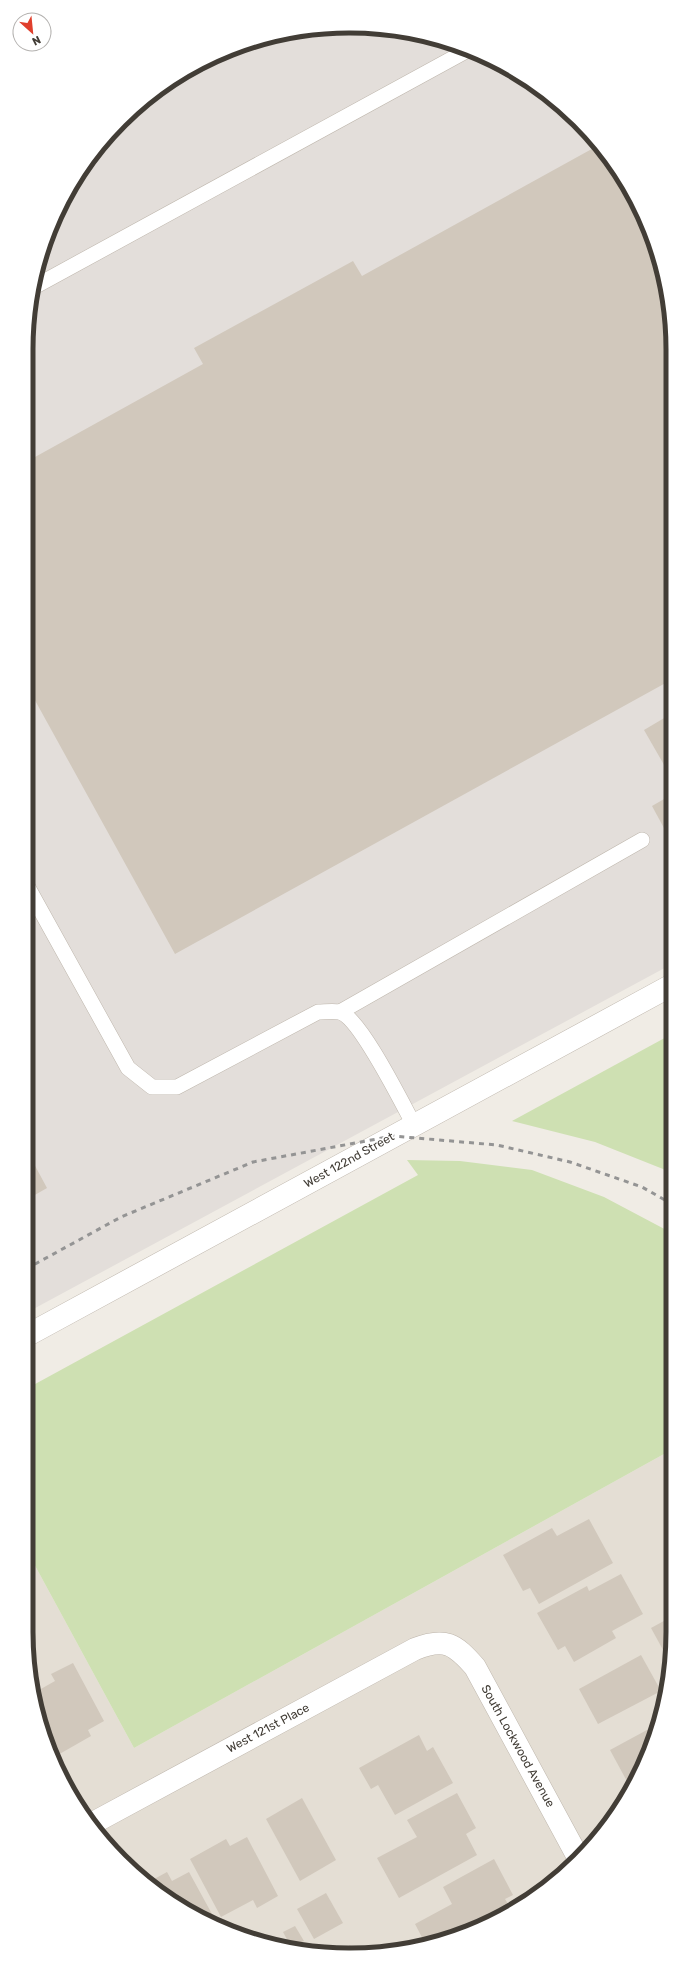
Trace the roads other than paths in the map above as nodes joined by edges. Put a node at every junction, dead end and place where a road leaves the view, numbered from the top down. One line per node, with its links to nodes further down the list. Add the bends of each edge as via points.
1 (461, 54): 2 (lane)
2 (40, 284)
3 (642, 840): 6 (lane)
4 (33, 897): 6 (lane, via 128,1068 152,1087 178,1087 318,1012)
5 (666, 988): 7 (street, West 122nd Street)
6 (340, 1012): 7 (lane, via 356,1025)
7 (414, 1125): 8 (street, West 122nd Street)
8 (33, 1332)
9 (446, 1643): 10 (street, West 121st Place, via 430,1643 415,1649); 11 (street, South Lockwood Avenue, via 460,1650 475,1667)
10 (96, 1821)
11 (575, 1852)

